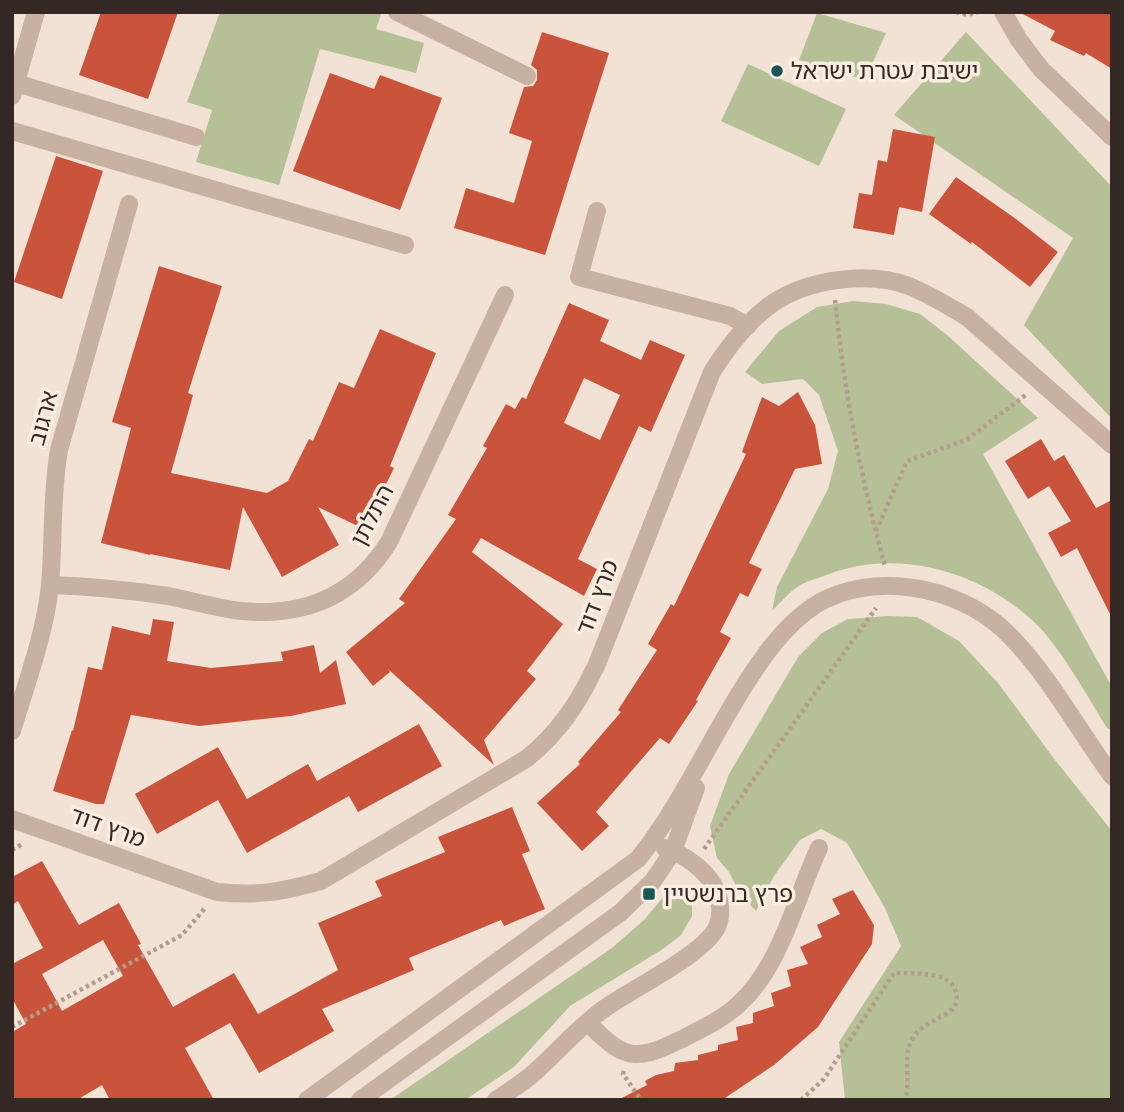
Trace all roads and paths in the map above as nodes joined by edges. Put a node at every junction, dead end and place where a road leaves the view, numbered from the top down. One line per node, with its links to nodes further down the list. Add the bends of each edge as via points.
1 (36, 12): 7 (street)
2 (956, 12): 3 (path)
3 (978, 12)
4 (1003, 12): 10 (street, via 1041,69)
5 (397, 13): 6 (street)
6 (527, 76)
7 (14, 89): 9 (street)
8 (12, 131): 13 (street)
9 (196, 137)
10 (1112, 137)
11 (129, 204): 20 (street, ארגוב, via 59,450 53,485)
12 (597, 211): 16 (street, via 579,277 730,316)
13 (405, 245)
14 (834, 282): 16 (street, מרץ דוד, via 789,295); 17 (street, מרץ דוד, via 888,282 940,301 967,317); 19 (path, via 842,369)
15 (505, 295): 20 (street, התלתן, via 389,542 376,563 341,592 312,606 282,612 241,611 127,589)
16 (748, 326): 30 (street, מרץ דוד, via 712,372 597,664 584,692 547,742 321,881 284,892)
17 (1041, 383): 18 (street, מרץ דוד); 19 (path, via 966,440 907,461)
18 (1112, 445)
19 (876, 531): 21 (path)
20 (50, 585): 22 (street, ארגוב)
21 (891, 587): 23 (street, via 853,590 804,614 760,662); 24 (street, via 954,597 1011,636); 29 (path)
22 (12, 731)
23 (712, 740): 26 (street); 28 (street)
24 (1112, 776)
25 (12, 819): 30 (street, מרץ דוד)
26 (651, 843): 28 (street); 34 (street, via 601,888)
27 (819, 848): 33 (street, via 780,944 741,1003 718,1021 672,1044 645,1054)
28 (673, 851): 29 (street); 35 (street, via 653,881 620,913)
29 (694, 864): 31 (street, via 719,898 717,928 701,945)
30 (217, 892): 32 (path, via 182,935)
31 (588, 1023): 33 (street, via 617,1050); 36 (street, via 532,1075)
32 (12, 1027)
33 (629, 1054): 37 (path, via 623,1074)
34 (307, 1100)
35 (360, 1100)
36 (496, 1100)
37 (641, 1100)
38 (801, 1100): 39 (path, via 824,1079 894,973 937,976 949,980 958,1000 952,1010 917,1030 909,1045)
39 (905, 1100)

